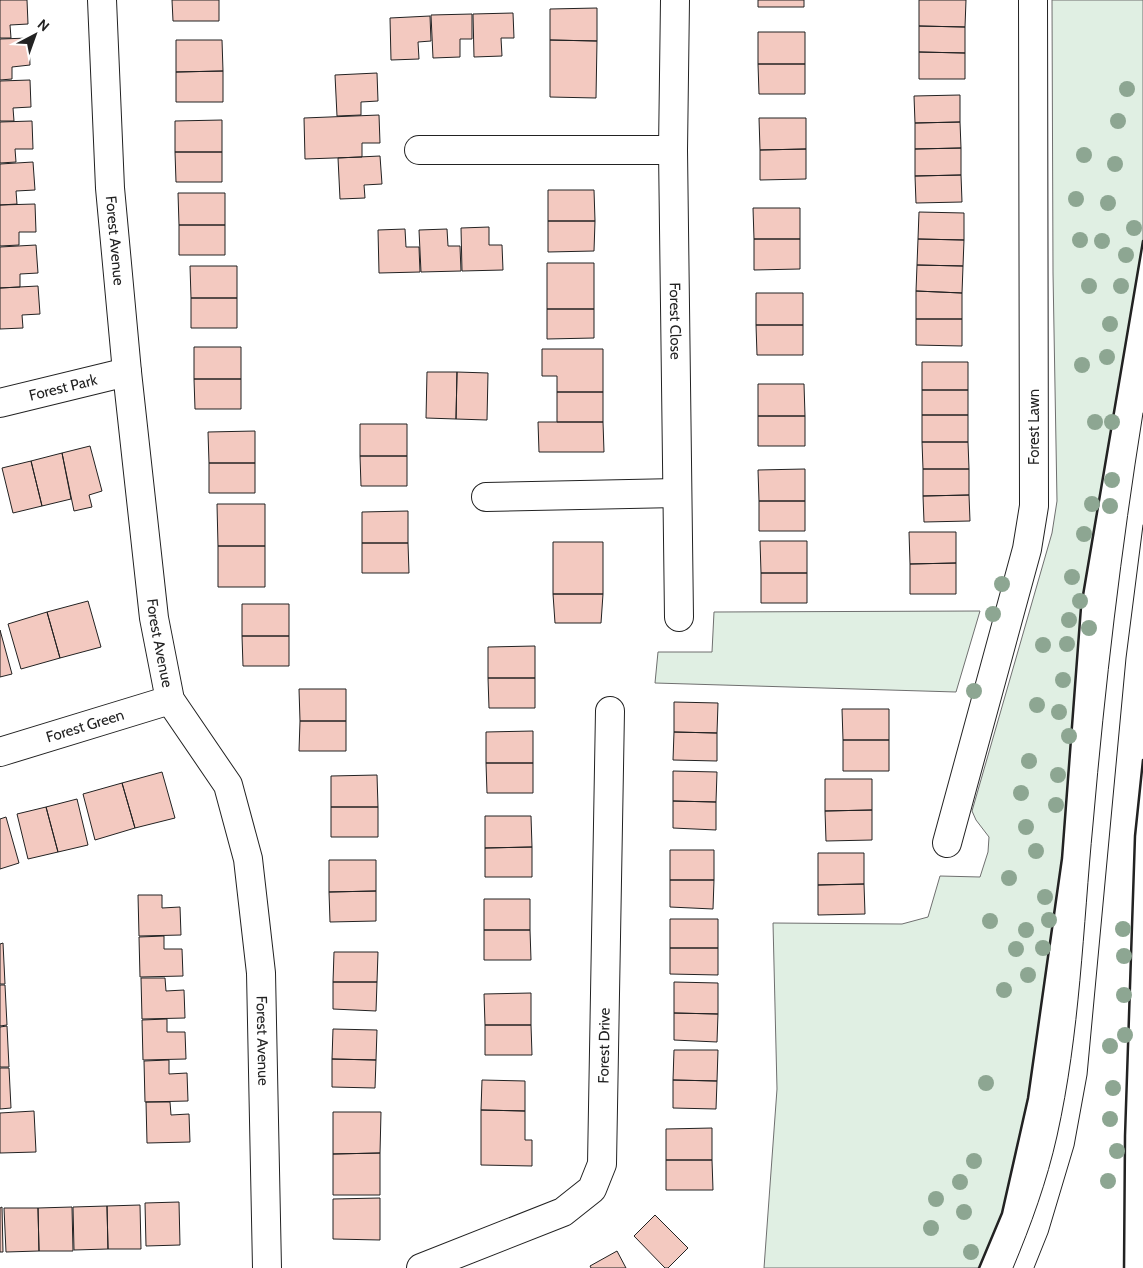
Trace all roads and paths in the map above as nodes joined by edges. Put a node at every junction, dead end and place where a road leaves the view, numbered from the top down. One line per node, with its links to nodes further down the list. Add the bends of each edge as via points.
1 (102, 0): 6 (street, Forest Avenue, via 110,188)
2 (675, 0): 5 (street, Forest Close)
3 (1033, 0): 14 (street, Forest Lawn, via 1034,506 1027,549)
4 (419, 150): 5 (street)
5 (673, 150): 8 (street, Forest Close)
6 (127, 372): 7 (street, Forest Park); 11 (street, Forest Avenue, via 154,618)
7 (0, 403)
8 (677, 494): 9 (street); 10 (street, Forest Close)
9 (486, 497)
10 (679, 616)
11 (170, 700): 13 (street, Forest Green); 15 (street, Forest Avenue, via 228,784 248,859 261,973)
12 (610, 711): 16 (street, Forest Drive, via 602,1164 592,1189 563,1212)
13 (0, 752)
14 (947, 843)
15 (267, 1268)
16 (421, 1268)

